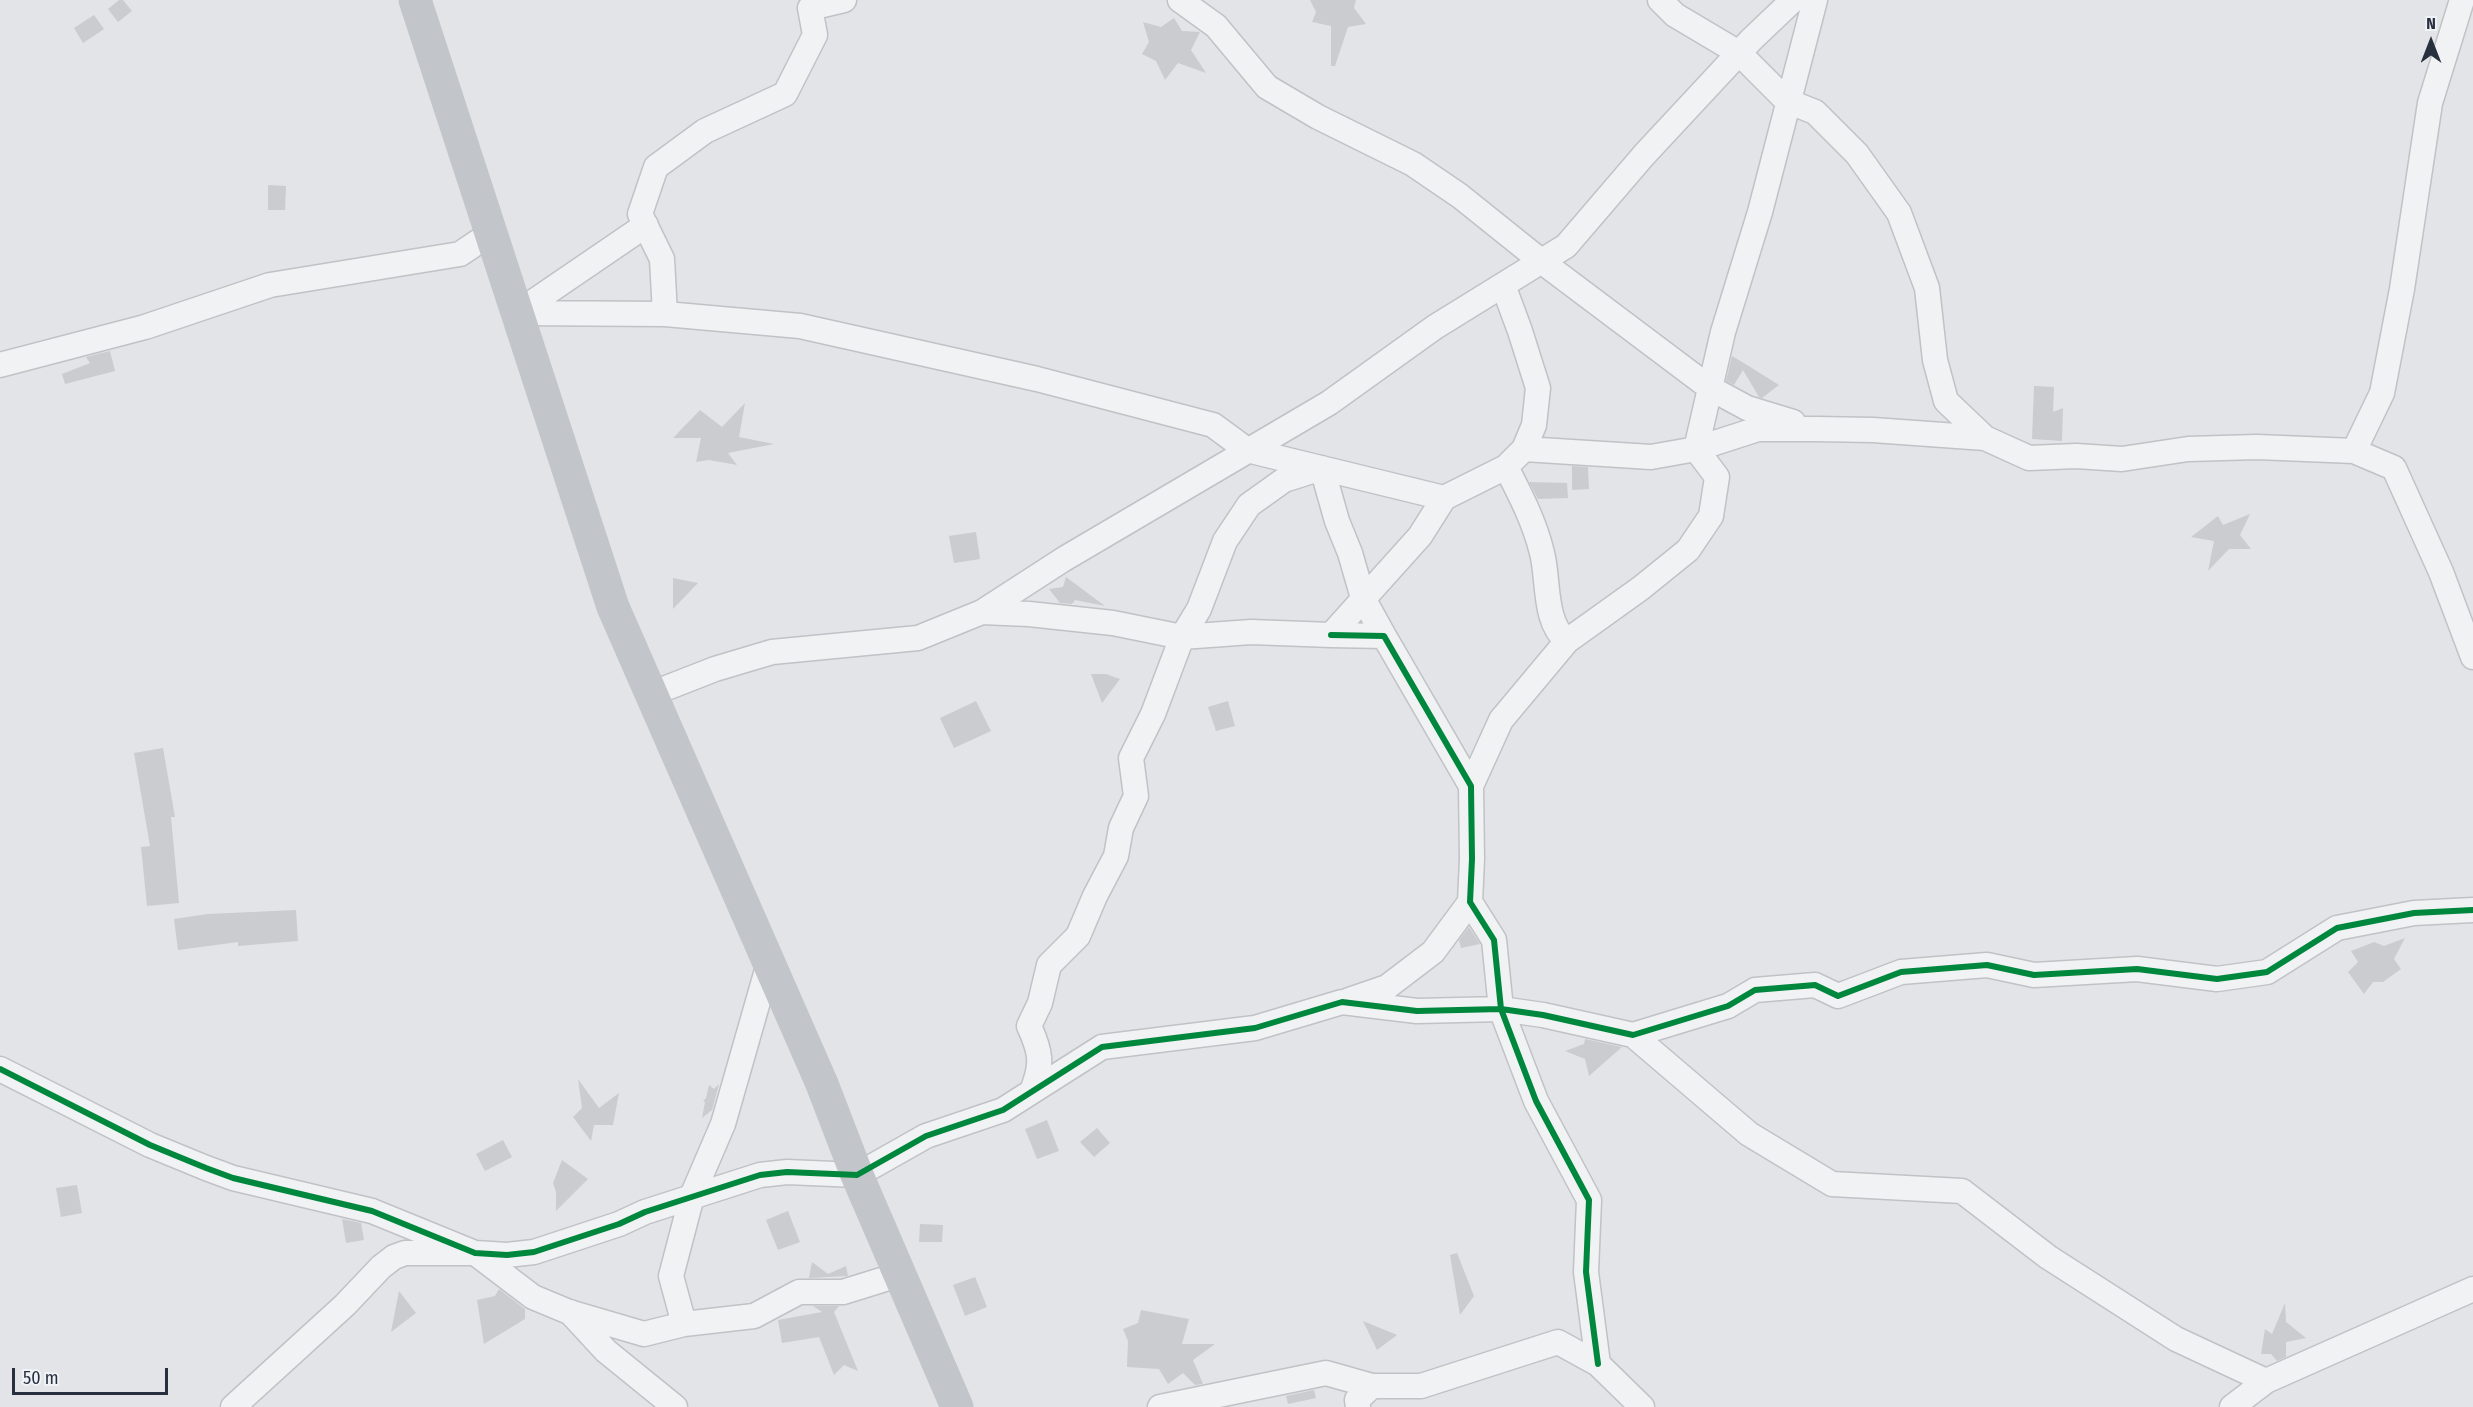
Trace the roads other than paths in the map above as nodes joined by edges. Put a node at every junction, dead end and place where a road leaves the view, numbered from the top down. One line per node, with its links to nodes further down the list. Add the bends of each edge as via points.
1 (415, 0): 11 (main road)
2 (844, 0): 10 (street, via 810,8 815,35 785,94 705,131 656,168 640,214)
3 (1180, 0): 12 (street, via 1216,26 1267,87 1413,164)
4 (1660, 0): 8 (street, via 1675,15)
5 (1793, 0): 8 (street)
6 (1815, 0): 9 (street)
7 (2462, 0): 23 (street, via 2430,103 2382,393)
8 (1739, 52): 9 (street); 12 (street, via 1566,246)
9 (1787, 101): 17 (street); 19 (street, via 1815,112 1857,154 1899,213 1927,288 1935,360 1946,402)
10 (646, 225): 14 (street); 15 (street, via 662,259)
11 (491, 233): 14 (main road); 16 (street, via 460,254 270,285 145,327)
12 (1541, 261): 13 (street); 17 (street)
13 (1503, 285): 20 (street, via 1435,327 1329,403); 21 (street, via 1538,388 1534,425)
14 (517, 314): 15 (street); 34 (main road, via 613,607)
15 (665, 314): 20 (street, via 800,326 1037,379 1213,425)
16 (0, 365)
17 (1710, 388): 18 (street, via 1747,408); 22 (street)
18 (1816, 429): 19 (street); 22 (street, via 1758,429)
19 (1985, 438): 23 (street, via 2029,458 2122,459 2188,450 2257,447)
20 (1247, 450): 25 (street); 28 (street)
21 (1524, 450): 22 (street, via 1651,457); 24 (street)
22 (1696, 450): 32 (street, via 1717,477 1711,516 1688,550)
23 (2354, 450): 33 (street, via 2394,468 2441,572)
24 (1506, 467): 26 (street); 32 (street, via 1542,553 1549,608)
25 (1322, 468): 26 (street); 27 (street); 31 (street, via 1284,480 1249,505 1225,541 1198,609)
26 (1444, 498): 27 (street, via 1420,536)
27 (1363, 598): 29 (street); 30 (street)
28 (982, 612): 31 (street, via 1113,623); 34 (street, via 918,638 772,652)
29 (1331, 635): 30 (street); 31 (street, via 1251,632)
30 (1383, 636): 35 (street)
31 (1182, 637): 43 (street, via 1153,714 1131,758 1136,796 1121,828 1116,856 1078,936 1049,965 1040,1003 1029,1026 1040,1051 1038,1077)
32 (1567, 641): 35 (street, via 1501,720)
33 (2473, 657)
34 (651, 694): 38 (main road)
35 (1471, 786): 36 (street)
36 (1470, 902): 39 (street, via 1433,952 1387,987); 40 (street, via 1494,940)
37 (2473, 910): 41 (street, via 2414,913 2337,928 2267,972 2217,979 2137,969 2034,975 1987,965 1901,972 1839,996 1815,985 1755,990 1728,1006)
38 (769, 963): 44 (main road); 45 (street, via 723,1124)
39 (1342, 1002): 40 (street, via 1417,1011); 43 (street, via 1254,1028 1102,1047)
40 (1501, 1009): 41 (street, via 1543,1014); 51 (street, via 1536,1101 1589,1200 1586,1272)
41 (1633, 1035): 52 (street, via 1749,1134 1832,1184 1962,1191 2048,1257 2176,1339)
42 (0, 1069): 46 (street, via 150,1145 206,1168 372,1211)
43 (1032, 1091): 44 (street, via 1003,1110 926,1136)
44 (857, 1175): 45 (street, via 775,1173); 47 (main road)
45 (692, 1196): 46 (street, via 534,1252); 50 (street, via 670,1276)
46 (475, 1253): 49 (street, via 533,1297); 54 (street, via 422,1251 394,1257)
47 (901, 1274): 50 (street, via 843,1292 798,1292 754,1316); 56 (main road)
48 (2473, 1289): 52 (street)
49 (570, 1312): 50 (street, via 644,1334); 55 (street, via 606,1351)
50 (684, 1324)
51 (1598, 1364): 53 (street, via 1558,1342 1421,1386); 59 (street)
52 (2266, 1381): 60 (street)
53 (1372, 1386): 57 (street, via 1326,1373); 58 (street, via 1357,1400)
54 (233, 1407)
55 (675, 1407)
56 (957, 1407)
57 (1160, 1407)
58 (1358, 1407)
59 (1642, 1407)
60 (2232, 1407)

